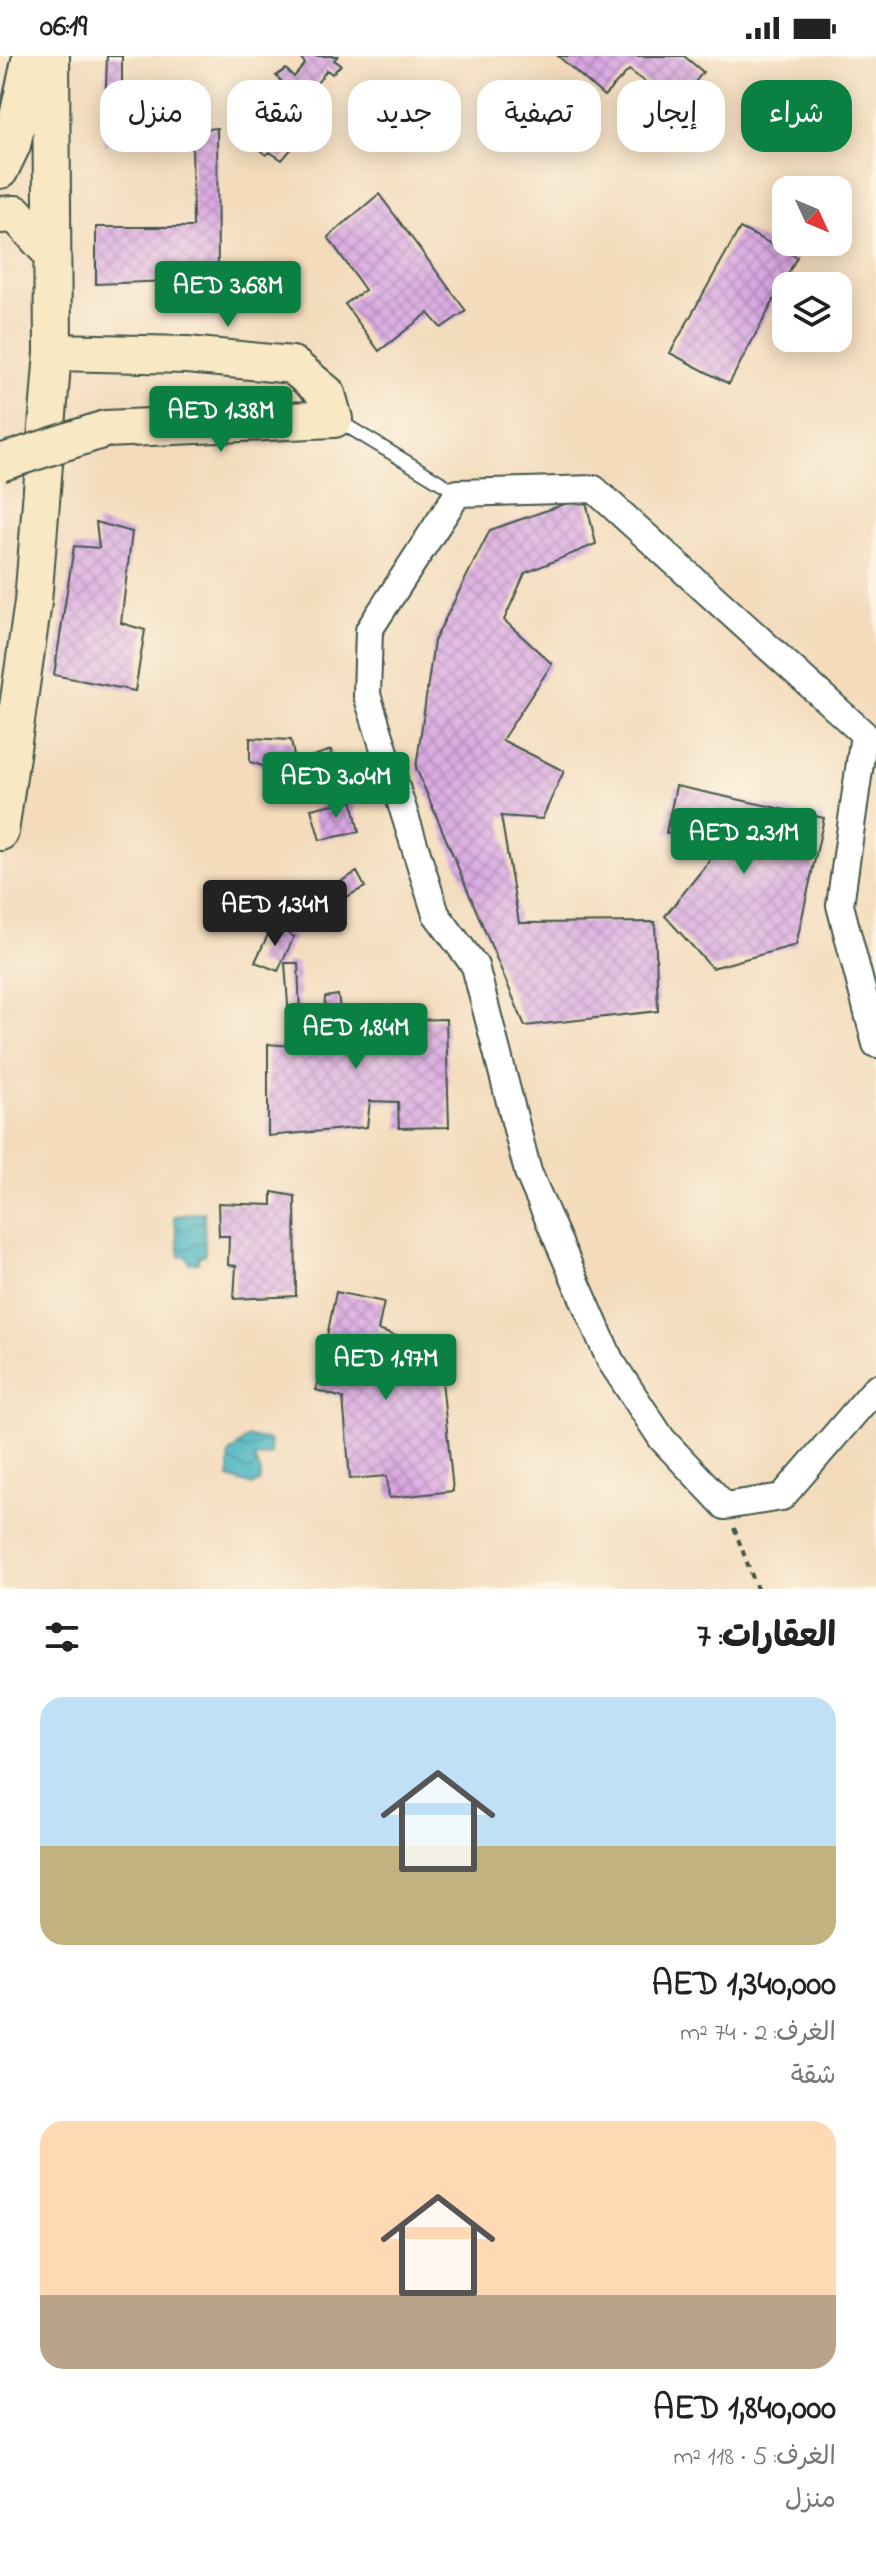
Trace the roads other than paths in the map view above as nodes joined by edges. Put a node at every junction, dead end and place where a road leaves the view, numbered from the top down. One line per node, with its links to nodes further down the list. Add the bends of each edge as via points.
1 (31, 56): 3 (street, via 12,145)
2 (51, 56): 5 (street)
3 (0, 170)
4 (0, 215): 5 (street, via 16,214)
5 (51, 253): 6 (street)
6 (53, 352): 7 (street, via 187,355 292,365 327,394); 10 (street, via 33,602)
7 (334, 419): 8 (street, bridge, via 105,429); 9 (lane)
8 (0, 463)
9 (458, 493): 11 (street, via 594,489 864,734 840,905); 12 (street, via 369,630 367,695 436,914 475,966 528,1172 603,1346 662,1439 725,1506 782,1497)
10 (1, 823)
11 (876, 1044)
12 (876, 1388)

